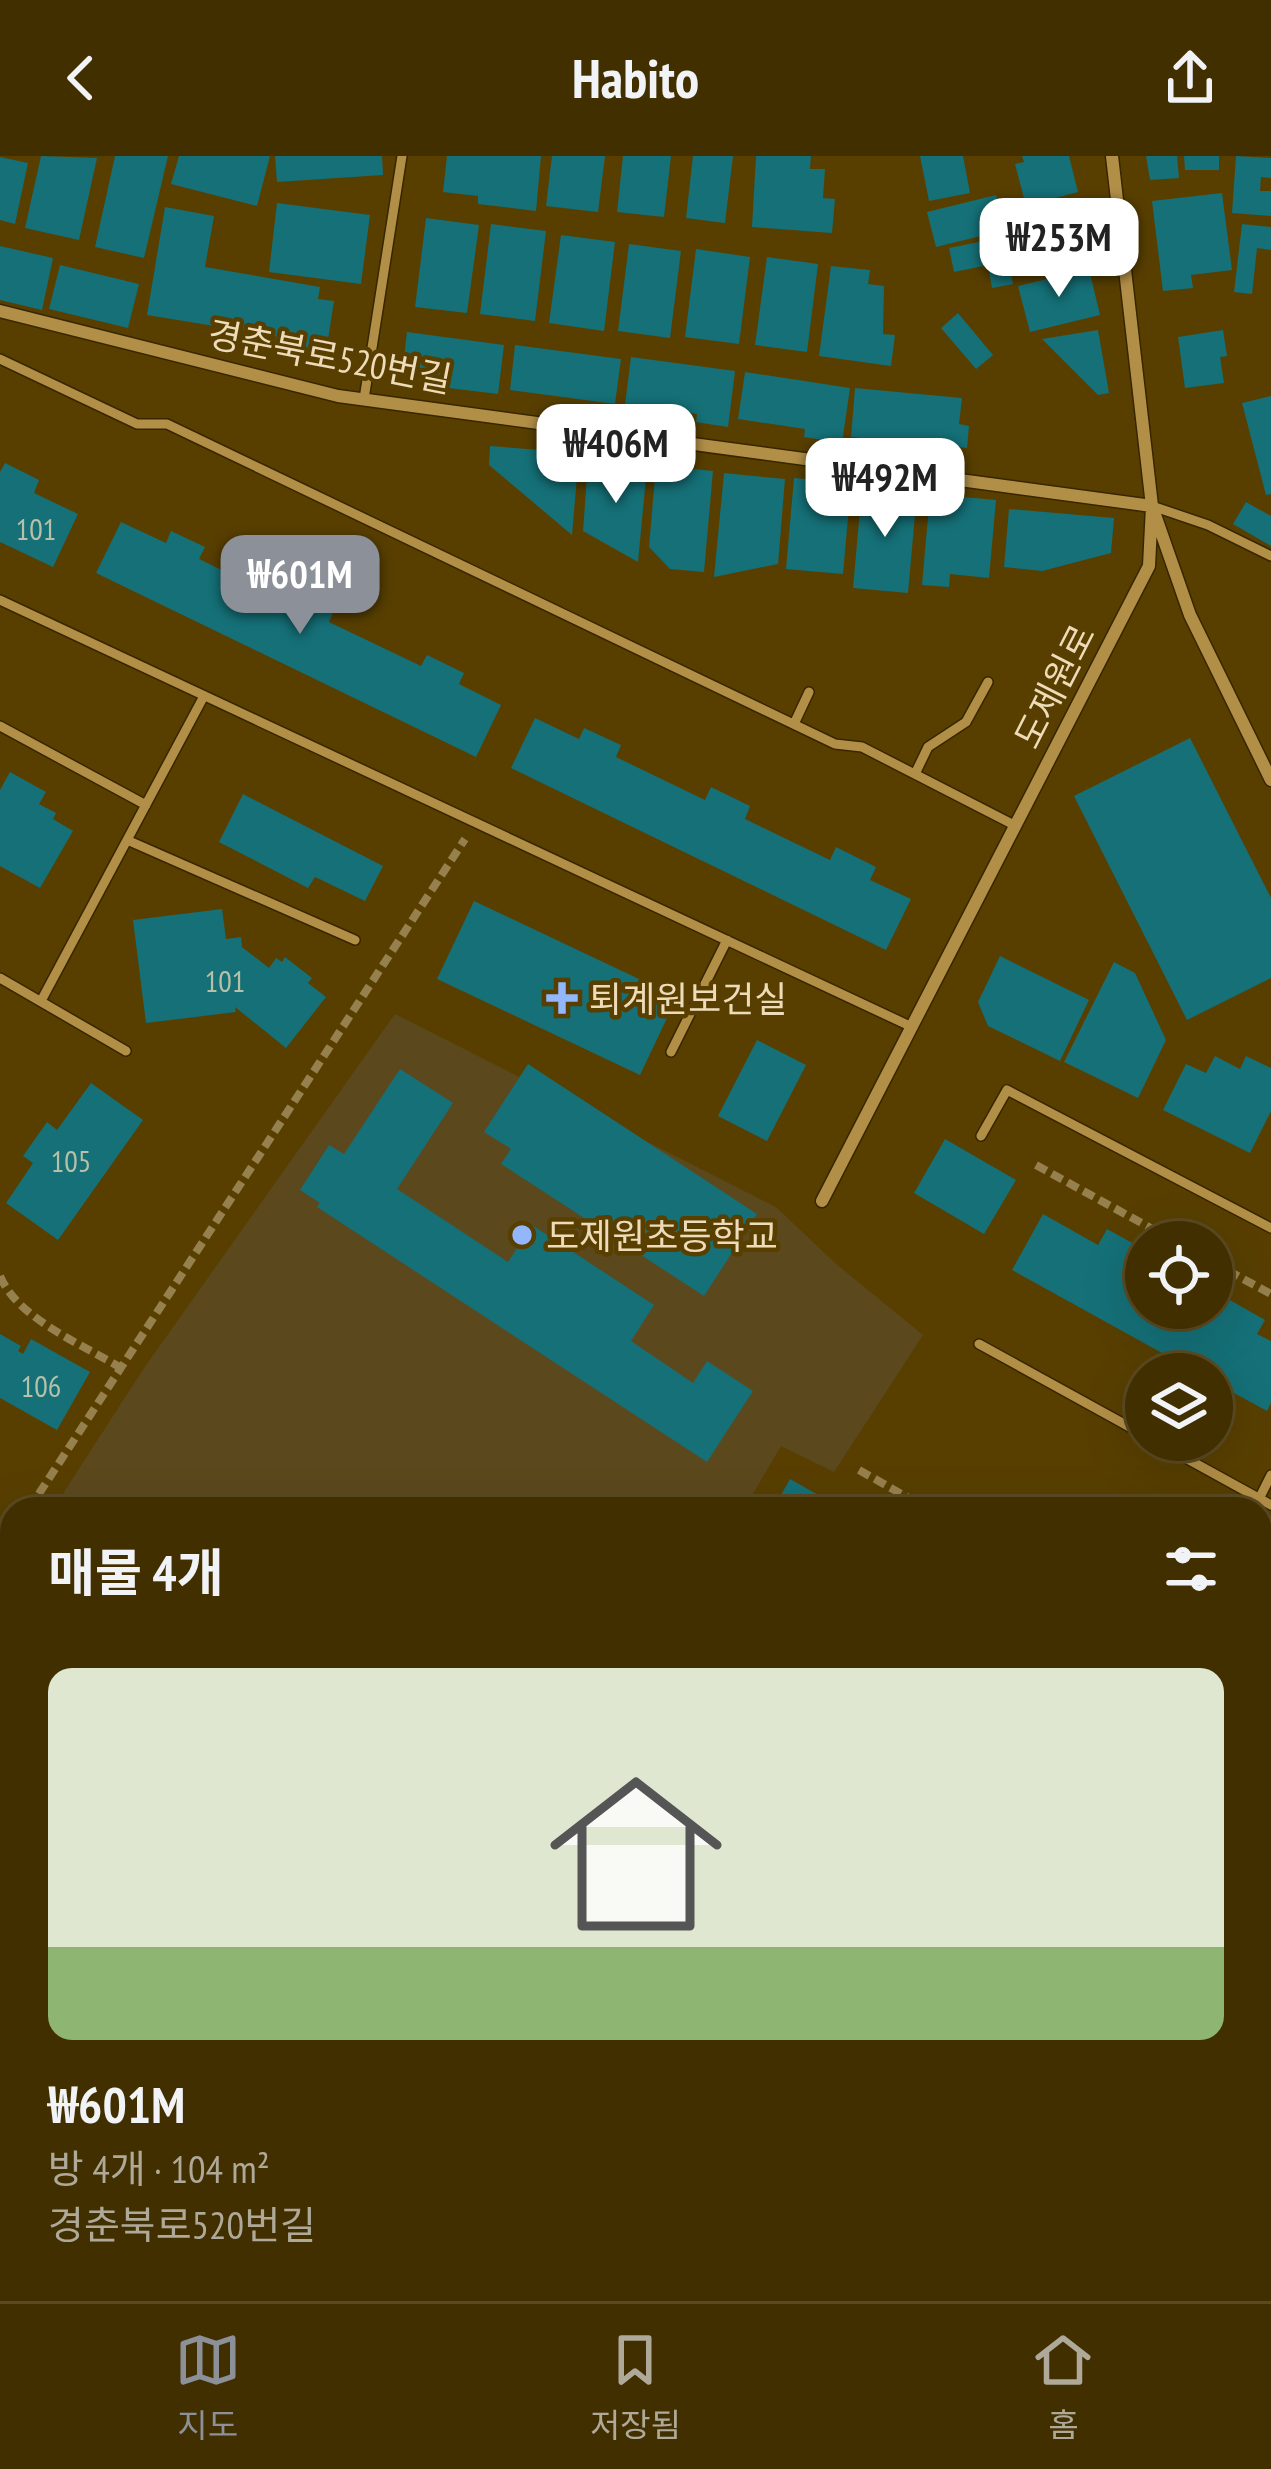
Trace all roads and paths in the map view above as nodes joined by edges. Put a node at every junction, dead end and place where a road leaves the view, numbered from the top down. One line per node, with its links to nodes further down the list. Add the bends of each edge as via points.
1 (402, 156): 5 (lane)
2 (1112, 156): 6 (street, 도제원로)
3 (0, 311): 5 (street, 경춘북로520번길)
4 (0, 359): 12 (lane, via 137,424 167,424)
5 (364, 399): 6 (street, 경춘북로520번길)
6 (1152, 506): 7 (lane); 15 (street, via 1190,615); 18 (street, 도제원로, via 1149,566)
7 (1271, 556)
8 (0, 600): 11 (lane)
9 (988, 682): 14 (lane, via 966,722 928,748)
10 (809, 692): 12 (lane)
11 (204, 696): 16 (lane); 17 (lane)
12 (794, 724): 14 (lane)
13 (0, 726): 16 (lane)
14 (915, 774): 18 (lane)
15 (1271, 780)
16 (146, 806): 19 (lane)
17 (476, 823): 21 (lane); 36 (path)
18 (1016, 826): 24 (street, 도제원로)
19 (127, 840): 20 (lane); 23 (lane)
20 (355, 940)
21 (727, 940): 24 (lane); 26 (lane)
22 (0, 978): 23 (lane)
23 (41, 1001): 25 (lane)
24 (912, 1027): 29 (street, 도제원로)
25 (126, 1051)
26 (671, 1052)
27 (981, 1136): 31 (lane, via 1007,1090)
28 (1036, 1165): 30 (path)
29 (822, 1201)
30 (1138, 1221)
31 (1271, 1228)
32 (1233, 1273): 34 (path)
33 (0, 1276): 36 (path, via 7,1293 36,1316)
34 (1271, 1294)
35 (979, 1344): 37 (lane)
36 (121, 1368): 40 (path)
37 (1125, 1425)
38 (1187, 1461): 42 (lane)
39 (859, 1470): 41 (path)
40 (37, 1497)
41 (907, 1497)
42 (1246, 1497)

